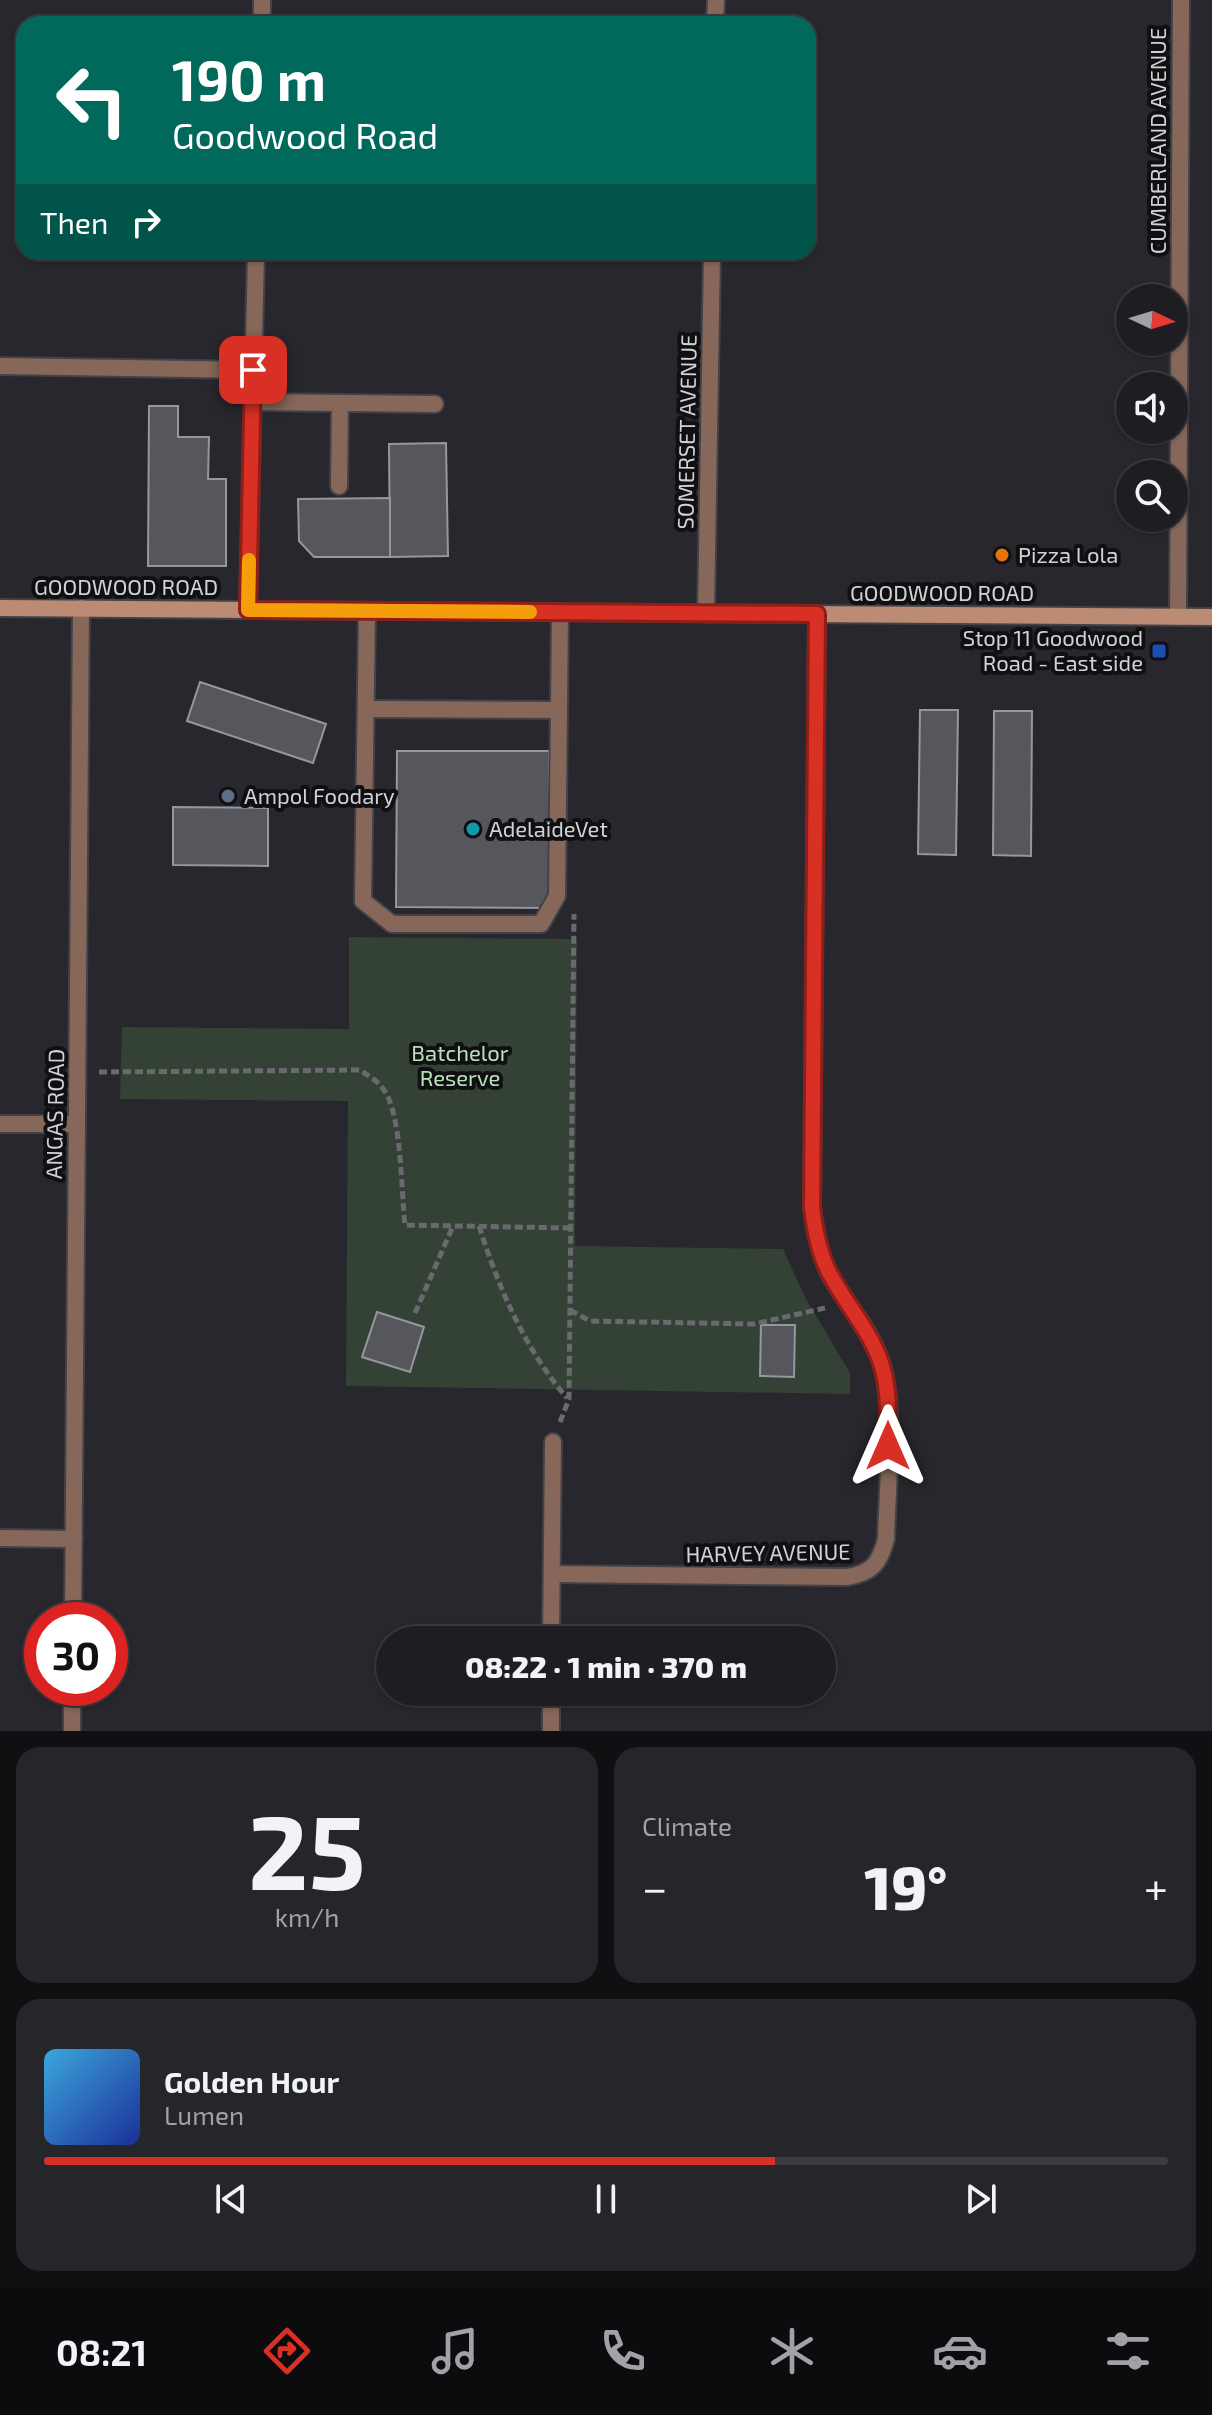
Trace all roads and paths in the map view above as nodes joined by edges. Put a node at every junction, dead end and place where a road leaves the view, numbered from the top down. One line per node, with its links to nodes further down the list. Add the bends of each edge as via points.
1 (1181, 0): 17 (street, CUMBERLAND AVENUE)
2 (256, 260): 5 (street)
3 (712, 260): 15 (street, SOMERSET AVENUE)
4 (0, 366): 5 (street)
5 (253, 370): 6 (street)
6 (253, 402): 7 (street); 12 (street)
7 (340, 403): 8 (street); 9 (street)
8 (435, 404)
9 (339, 486)
10 (0, 608): 11 (main road, GOODWOOD ROAD)
11 (81, 608): 12 (main road, GOODWOOD ROAD); 22 (street, ANGAS ROAD)
12 (248, 610): 13 (main road, GOODWOOD ROAD)
13 (367, 611): 14 (main road, GOODWOOD ROAD); 19 (street)
14 (560, 612): 15 (main road, GOODWOOD ROAD); 20 (street)
15 (706, 614): 16 (main road, GOODWOOD ROAD)
16 (817, 614): 17 (main road, GOODWOOD ROAD); 28 (street, HARVEY AVENUE, via 812,1208 829,1274)
17 (1178, 617): 18 (main road, GOODWOOD ROAD)
18 (1212, 617)
19 (366, 709): 20 (street); 20 (street, via 363,901 392,924 541,924 557,896)
20 (559, 710)
21 (574, 913): 27 (path)
22 (78, 1072): 24 (street, ANGAS ROAD); 25 (path, via 360,1070 386,1093 396,1124 405,1225)
23 (0, 1124): 24 (street)
24 (77, 1124): 34 (street, ANGAS ROAD)
25 (453, 1226): 26 (path); 30 (path)
26 (479, 1226): 27 (path); 31 (path, via 496,1278 525,1336)
27 (571, 1228): 29 (path)
28 (849, 1302): 29 (path, via 754,1324 590,1321); 35 (street, HARVEY AVENUE, via 881,1362 887,1386 886,1539 875,1567 834,1578)
29 (570, 1310): 31 (path)
30 (415, 1313)
31 (569, 1399): 32 (path)
32 (553, 1442): 35 (street)
33 (0, 1538): 34 (street)
34 (74, 1539): 36 (street, ANGAS ROAD)
35 (552, 1574): 37 (street)
36 (73, 1602)
37 (551, 1626)
38 (72, 1706): 40 (street)
39 (551, 1706): 41 (street)
40 (72, 1731)
41 (551, 1731)

